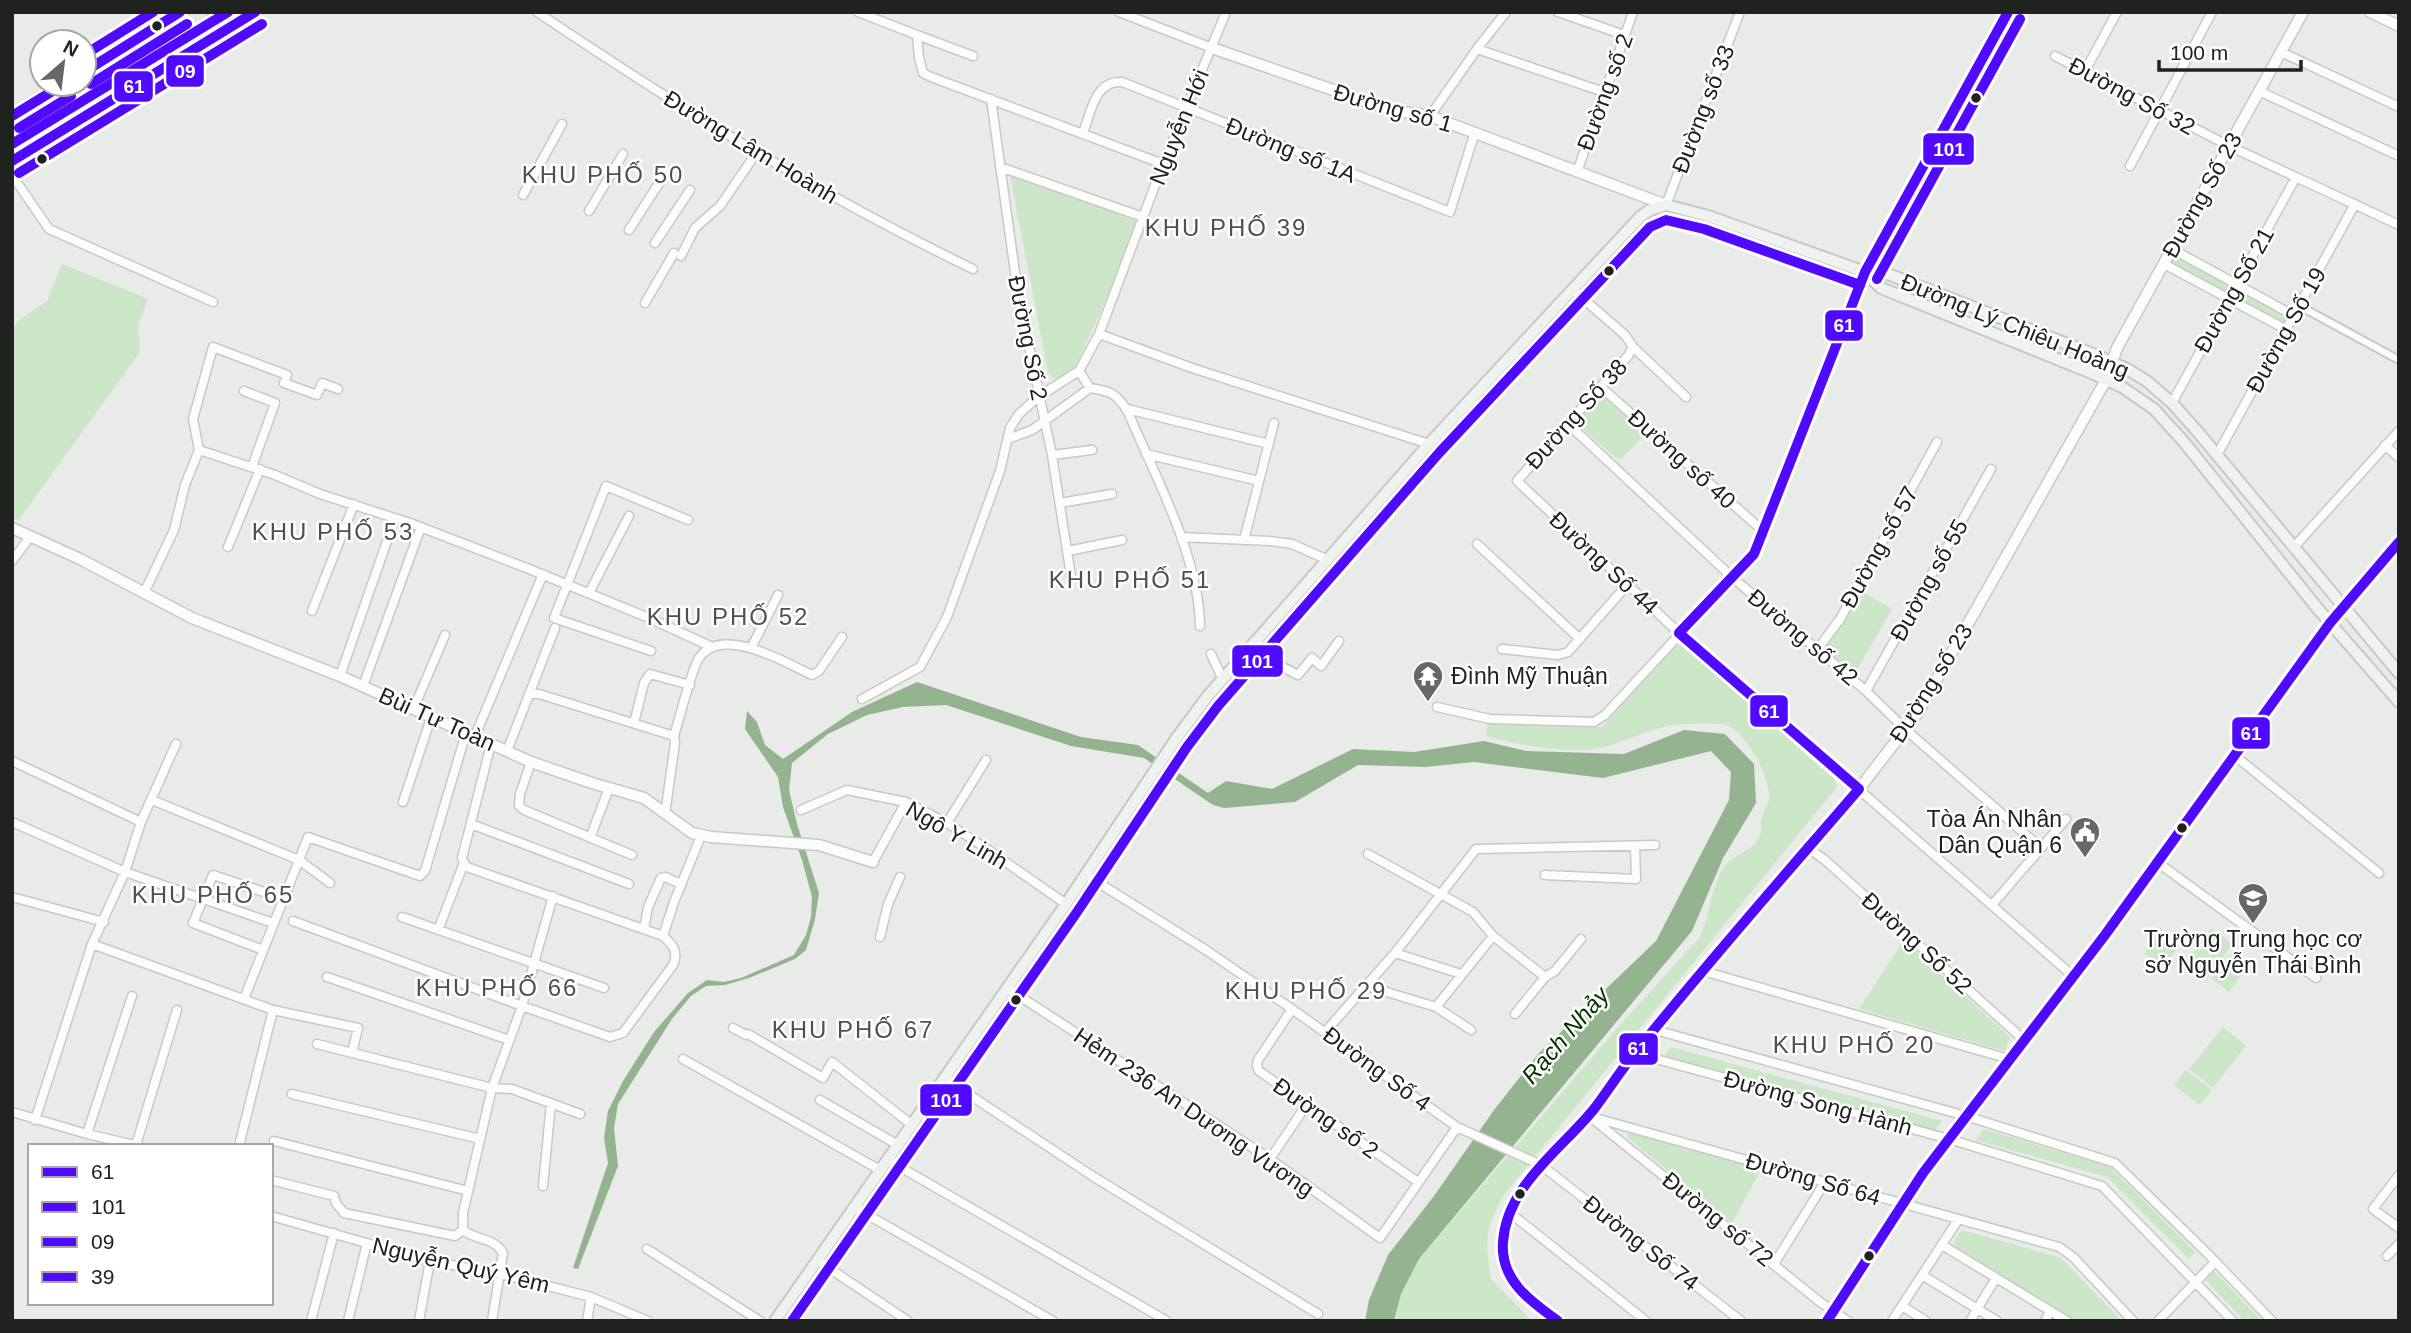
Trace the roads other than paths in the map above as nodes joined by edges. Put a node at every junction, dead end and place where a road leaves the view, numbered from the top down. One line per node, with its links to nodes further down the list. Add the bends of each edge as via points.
1 (180, 12): 26 (main road)
2 (233, 12): 42 (main road)
3 (255, 12): 46 (main road)
4 (537, 12): 43 (street, Đường Lâm Hoành)
5 (858, 12): 19 (street)
6 (1119, 12): 21 (street, Đường số 1)
7 (1226, 12): 21 (street, Nguyễn Hới)
8 (1506, 12): 22 (street)
9 (1558, 12): 20 (street)
10 (1633, 12): 20 (street, Đường số 2)
11 (1740, 12): 57 (street, Đường số 33)
12 (2008, 12): 66 (main road)
13 (2117, 12): 27 (street)
14 (2212, 12): 34 (street)
15 (2303, 12): 23 (street, Đường Số 23)
16 (2370, 12): 18 (street)
17 (200, 13): 38 (main road)
18 (2399, 26)
19 (917, 35): 25 (street); 31 (street, via 923,73)
20 (1624, 35): 29 (street, Đường số 2)
21 (1212, 48): 33 (street, Nguyễn Hới); 36 (street, Đường số 1, via 1391,110)
22 (1477, 49): 29 (street); 36 (street)
23 (2281, 52): 28 (street, Đường Số 23); 32 (street)
24 (2055, 55): 27 (street, Đường Số 32)
25 (973, 56)
26 (98, 63)
27 (2085, 71): 34 (street, Đường Số 32)
28 (2259, 91): 41 (street, Đường Số 23); 45 (street)
29 (1604, 92): 50 (street, Đường số 2)
30 (41, 98): 35 (main road)
31 (991, 99): 40 (street); 49 (street, Đường Số 2)
32 (2399, 107)
33 (1185, 108): 39 (street, Đường số 1A, via 1450,212); 40 (street, Đường số 1A, via 1111,81 1100,89); 47 (street, Nguyễn Hới)
34 (2161, 110): 41 (street, Đường Số 32); 48 (street)
35 (12, 116)
36 (1430, 116): 39 (street, Đường số 1)
37 (562, 124): 55 (street)
38 (12, 131)
39 (1475, 132): 50 (street, Đường số 1)
40 (1083, 133): 47 (street)
41 (2229, 146): 53 (street, Đường Số 32); 63 (street, Đường Số 23)
42 (12, 147)
43 (757, 152): 65 (street, Đường Lâm Hoành, via 899,233); 71 (street, via 720,206 695,228)
44 (623, 154): 58 (street)
45 (2399, 156)
46 (12, 161)
47 (1163, 164): 59 (street, Nguyễn Hới)
48 (2130, 166)
49 (1000, 167): 59 (street); 85 (street, Đường Số 2)
50 (1577, 172): 57 (street, Đường số 1)
51 (12, 175): 70 (street, via 49,229)
52 (663, 177): 61 (street)
53 (2295, 177): 56 (street, Đường Số 32); 67 (street, Đường Số 21)
54 (690, 190): 62 (street)
55 (523, 195)
56 (2355, 204): 60 (street, Đường Số 32); 73 (street, Đường Số 19)
57 (1666, 205): 66 (main road); 68 (main road, via 1641,216)
58 (589, 211)
59 (1143, 217): 75 (street, Nguyễn Hới)
60 (2399, 225)
61 (629, 230)
62 (655, 243)
63 (2172, 249): 64 (street, Đường Số 23); 67 (street)
64 (2164, 264): 69 (street); 78 (street, Đường Số 23)
65 (973, 269)
66 (1865, 272): 78 (main road, Đường Lý Chiêu Hoàng, via 1888,274); 80 (main road, Đường Lý Chiêu Hoàng, via 1881,288); 116 (street)
67 (2237, 285): 69 (street, Đường Số 21); 73 (street)
68 (1572, 289): 76 (street, Đường Số 38); 96 (main road)
69 (2229, 299): 74 (street); 87 (street, Đường Số 21)
70 (213, 302)
71 (645, 303)
72 (2306, 310): 77 (street)
73 (2295, 316): 74 (street, Đường Số 19)
74 (2287, 330): 101 (street, Đường Số 19)
75 (1099, 334): 79 (street, Nguyễn Hới); 96 (street)
76 (1633, 347): 81 (street, Đường Số 38); 86 (street)
77 (2399, 360)
78 (2113, 363): 80 (street, Đường Số 23); 87 (main road, Đường Lý Chiêu Hoàng, via 2148,382)
79 (1079, 371): 82 (street); 85 (street, Nguyễn Hới)
80 (2106, 380): 138 (main road, Đường Lý Chiêu Hoàng, via 2139,397 2164,419); 166 (street, Đường số 23, via 1930,695)
81 (1601, 387): 91 (street, Đường Số 38); 116 (street, Đường số 40)
82 (1090, 388): 88 (street, via 1110,391); 89 (street)
83 (338, 389): 98 (street, via 322,383 317,395 284,383 287,375 214,347 193,419)
84 (244, 391): 104 (street, via 275,403)
85 (1038, 397): 89 (street, Đường Số 2); 93 (street, Nguyễn Hới, via 1019,414)
86 (1686, 397)
87 (2172, 403): 101 (main road, Đường Lý Chiêu Hoàng)
88 (1127, 409): 95 (street); 100 (street)
89 (1044, 422): 93 (street); 102 (street, Đường Số 2)
90 (1274, 423): 95 (street)
91 (1568, 424): 107 (street, Đường Số 38); 130 (street, Đường số 42)
92 (2398, 434): 97 (street)
93 (1008, 439): 160 (street, Nguyễn Hới, via 947,617 920,667)
94 (1937, 442): 150 (street, Đường số 57, via 1840,619)
95 (1269, 444): 106 (street)
96 (1429, 444): 126 (main road)
97 (2385, 445): 103 (street); 124 (street)
98 (199, 450): 104 (street); 133 (street, via 174,530)
99 (1092, 450): 102 (street)
100 (1146, 454): 106 (street); 118 (street)
101 (2217, 455): 124 (main road, Đường Lý Chiêu Hoàng)
102 (1052, 456): 109 (street, Đường Số 2)
103 (2399, 458)
104 (256, 468): 110 (street); 123 (street)
105 (1991, 468): 158 (street, Đường số 55)
106 (1259, 481): 120 (street)
107 (1517, 481): 132 (street, Đường Số 44)
108 (1112, 494): 109 (street)
109 (1060, 503): 125 (street, Đường Số 2)
110 (354, 504): 112 (street); 137 (street)
111 (629, 516): 134 (street)
112 (395, 518): 114 (street); 154 (street)
113 (688, 520): 131 (street, via 606,486)
114 (421, 527): 128 (street); 157 (street)
115 (12, 528): 117 (street, Bùi Tư Toàn)
116 (1763, 531): 130 (street, via 1754,554)
117 (30, 537): 127 (street); 133 (street, Bùi Tư Toàn)
118 (1181, 537): 120 (street); 139 (street, via 1200,602)
119 (1122, 540): 125 (street)
120 (1244, 540): 126 (street, via 1292,544)
121 (1477, 544): 144 (street)
122 (2398, 544): 136 (street)
123 (228, 547)
124 (2294, 547): 136 (main road, Đường Lý Chiêu Hoàng)
125 (1068, 551): 129 (street, Đường Số 2)
126 (1328, 560): 145 (main road)
127 (12, 561)
128 (543, 574): 131 (street); 167 (street)
129 (1072, 576)
130 (1732, 577): 141 (street); 150 (street, Đường số 42)
131 (567, 584): 134 (street); 151 (street, via 554,618)
132 (1627, 585): 141 (street, Đường Số 44); 144 (street)
133 (144, 593): 154 (street, Bùi Tư Toàn, via 192,618)
134 (589, 593): 147 (street)
135 (778, 595): 148 (street)
136 (2342, 608): 138 (street); 153 (main road, Đường Lý Chiêu Hoàng)
137 (312, 611)
138 (2330, 623): 161 (main road, Đường Lý Chiêu Hoàng); 172 (street)
139 (1200, 626)
140 (555, 628): 159 (street)
141 (1679, 633): 162 (street, via 1594,722 1490,719); 177 (street, Đường Số 44)
142 (445, 635): 163 (street)
143 (842, 637): 148 (street, via 811,675)
144 (1580, 639): 149 (street, via 1558,655)
145 (1254, 642): 146 (street, via 1273,662 1298,676 1312,658 1321,666); 155 (main road)
146 (1339, 642)
147 (712, 648): 148 (street); 156 (street, via 696,663)
148 (751, 648)
149 (1502, 649)
150 (1817, 650): 158 (street, Đường số 42)
151 (651, 652)
152 (1211, 654): 155 (street)
153 (2399, 673)
154 (340, 676): 157 (street, Bùi Tư Toàn)
155 (1222, 678): 202 (main road)
156 (690, 685): 165 (street, via 650,674); 168 (street)
157 (363, 686): 163 (street, Bùi Tư Toàn)
158 (1866, 691): 166 (street, Đường số 42)
159 (529, 694): 165 (street); 171 (street)
160 (862, 699)
161 (2399, 702)
162 (1437, 706)
163 (412, 710): 164 (street, Bùi Tư Toàn)
164 (431, 718): 167 (street, Bùi Tư Toàn); 179 (street)
165 (634, 723): 168 (street)
166 (1905, 729): 177 (street, Đường số 23); 193 (street, Đường số 42)
167 (471, 734): 170 (street, Bùi Tư Toàn); 196 (street, via 420,876 308,837)
168 (674, 736): 182 (street)
169 (176, 744): 178 (street)
170 (491, 744): 171 (street, Bùi Tư Toàn); 187 (street)
171 (507, 751): 175 (street, Bùi Tư Toàn)
172 (2234, 755): 198 (street); 201 (street)
173 (986, 760): 186 (street)
174 (12, 761): 185 (street)
175 (531, 762): 176 (street, Bùi Tư Toàn); 189 (street, via 519,806)
176 (609, 788): 182 (street, Bùi Tư Toàn, via 644,798); 189 (street)
177 (1859, 789): 192 (street, Đường số 23); 214 (street, Đường Số 44)
178 (152, 800): 185 (street); 196 (street)
179 (402, 802)
180 (906, 802): 181 (street, Ngô Y Linh, via 847,790); 186 (street, Ngô Y Linh); 197 (street)
181 (801, 810)
182 (666, 814): 188 (street, Bùi Tư Toàn)
183 (2066, 819): 193 (street)
184 (12, 822): 200 (street)
185 (141, 822): 200 (street)
186 (947, 823): 213 (street, Ngô Y Linh)
187 (471, 824): 199 (street); 206 (street)
188 (701, 836): 197 (street, Bùi Tư Toàn, via 808,843); 207 (street)
189 (590, 838): 195 (street)
190 (1655, 845): 191 (street)
191 (1635, 846): 203 (street, via 1636,879); 208 (street, via 1476,849)
192 (1808, 848): 229 (street, Đường số 23); 251 (street, Đường Số 52)
193 (2041, 848): 214 (street)
194 (1368, 854): 208 (street)
195 (632, 855)
196 (299, 860): 205 (street); 212 (street)
197 (873, 862)
198 (2157, 862): 231 (street); 234 (street)
199 (464, 863): 209 (street); 220 (street)
200 (125, 872): 211 (street); 217 (street)
201 (2379, 873)
202 (1086, 875): 213 (main road); 242 (street, Đường Số 4)
203 (1545, 875)
204 (900, 877): 223 (street)
205 (330, 883)
206 (629, 884)
207 (681, 884): 219 (street, via 661,878); 221 (street)
208 (1442, 895): 222 (street, via 1473,912); 227 (street)
209 (553, 896): 219 (street); 228 (street)
210 (12, 897): 217 (street)
211 (202, 899): 212 (street, via 213,874); 218 (street); 226 (street, via 193,923)
212 (285, 899): 218 (street)
213 (1066, 904): 237 (main road)
214 (1992, 905): 231 (street, Đường Số 44)
215 (402, 917): 220 (street)
216 (293, 921): 240 (street)
217 (104, 922): 225 (street)
218 (273, 923): 226 (street)
219 (643, 929): 221 (street)
220 (438, 930): 228 (street)
221 (663, 936): 240 (street, via 677,957 616,1037)
222 (1493, 936): 230 (street); 233 (street)
223 (880, 937)
224 (1581, 939): 233 (street)
225 (92, 944): 239 (street); 267 (street)
226 (263, 950): 239 (street)
227 (1395, 953): 230 (street); 235 (street)
228 (533, 964): 236 (street); 240 (street)
229 (1703, 971): 248 (street, Đường số 23); 256 (street)
230 (1461, 974): 241 (street)
231 (2072, 975): 251 (street)
232 (327, 977): 250 (street)
233 (1545, 977): 245 (street)
234 (2316, 978)
235 (1367, 986): 241 (street); 249 (street)
236 (604, 988)
237 (1007, 989): 257 (main road); 278 (street, Hẻm 236 An Dương Vương)
238 (132, 996): 270 (street)
239 (244, 999): 244 (street)
240 (522, 1006): 250 (street)
241 (1436, 1007): 247 (street)
242 (1292, 1009): 249 (street, Đường Số 4); 262 (street, Đường số 2, via 1257,1066)
243 (177, 1010): 275 (street)
244 (272, 1010): 253 (street, via 358,1028); 276 (street)
245 (1515, 1014)
246 (733, 1028): 268 (street, via 823,1078 832,1062)
247 (1471, 1030)
248 (1655, 1030): 254 (street, Đường số 23); 266 (street, Đường Song Hành)
249 (1325, 1032): 269 (street, Đường Số 4)
250 (509, 1040): 258 (street)
251 (2024, 1040): 256 (street)
252 (317, 1044): 253 (street)
253 (352, 1053): 258 (street)
254 (1634, 1054): 265 (street, Đường số 23); 272 (street, Đường Song Hành)
255 (683, 1059): 281 (street)
256 (2010, 1059): 266 (street)
257 (944, 1078): 268 (main road); 313 (street, via 1094,1177)
258 (492, 1088): 261 (street, via 512,1089); 271 (street)
259 (292, 1094): 271 (street)
260 (820, 1100): 277 (street)
261 (551, 1103): 264 (street); 286 (street)
262 (1307, 1104): 278 (street); 284 (street, Đường số 2)
263 (12, 1112): 267 (street)
264 (580, 1114)
265 (1588, 1116): 280 (street, Đường số 23); 285 (street, Đường Số 64); 304 (street, Đường số 72)
266 (1966, 1116): 272 (street); 303 (street, Đường Song Hành, via 2115,1163)
267 (36, 1120): 270 (street)
268 (912, 1125): 277 (main road)
269 (1461, 1129): 280 (street, Đường Số 4); 284 (street)
270 (87, 1134): 274 (street)
271 (480, 1139): 287 (street)
272 (1949, 1139): 288 (street); 308 (street, Đường Song Hành, via 2102,1186)
273 (274, 1142): 287 (street)
274 (132, 1144)
275 (137, 1144)
276 (239, 1144)
277 (898, 1145): 279 (main road)
278 (1269, 1159): 284 (street, Hẻm 236 An Dương Vương, via 1380,1238)
279 (888, 1160): 281 (main road); 325 (street)
280 (1541, 1165): 290 (street, Đường số 23); 328 (street, Đường Số 74)
281 (880, 1170): 289 (main road)
282 (2399, 1175): 293 (street, via 2373,1209)
283 (273, 1181): 294 (street, via 334,1196 344,1213 455,1236)
284 (1418, 1182)
285 (1825, 1182): 288 (street, Đường Số 64); 304 (street)
286 (543, 1186)
287 (468, 1191): 294 (street)
288 (1901, 1204): 292 (street, Đường Số 64); 314 (street)
289 (854, 1208): 301 (main road); 324 (street)
290 (1509, 1212): 326 (street, Đường số 23, via 1502,1253 1509,1278); 327 (street)
291 (273, 1217): 295 (street, Nguyễn Quý Yêm)
292 (1958, 1220): 298 (street); 336 (street, Đường Số 64, via 2059,1247)
293 (2399, 1228)
294 (463, 1230): 305 (street, via 498,1244 503,1253)
295 (334, 1233): 296 (street, Nguyễn Quý Yêm); 315 (street)
296 (367, 1243): 302 (street, Nguyễn Quý Yêm); 316 (street)
297 (2399, 1244): 300 (street)
298 (1942, 1245): 306 (street); 307 (street)
299 (646, 1249): 321 (street)
300 (2387, 1256)
301 (817, 1260): 322 (main road); 323 (street)
302 (430, 1261): 305 (street, Nguyễn Quý Yêm); 317 (street)
303 (2216, 1262): 308 (street); 339 (street, Đường Song Hành)
304 (1774, 1265): 314 (street, Đường số 72)
305 (501, 1274): 309 (street, Nguyễn Quý Yêm); 318 (street)
306 (1922, 1275): 310 (street); 311 (street)
307 (1996, 1278): 311 (street); 312 (street)
308 (2197, 1281): 337 (street); 338 (street, Đường Song Hành)
309 (592, 1297): 319 (street); 320 (street, Nguyễn Quý Yêm)
310 (1902, 1306): 330 (street); 331 (street)
311 (1977, 1309): 332 (street); 333 (street)
312 (2050, 1311): 334 (street); 335 (street)
313 (1318, 1314)
314 (1830, 1316): 329 (street, Đường số 72)
315 (311, 1321)
316 (348, 1321)
317 (419, 1321)
318 (492, 1321)
319 (587, 1321)
320 (648, 1321)
321 (760, 1321)
322 (775, 1321)
323 (908, 1321)
324 (1053, 1321)
325 (1167, 1321)
326 (1558, 1321)
327 (1646, 1321)
328 (1741, 1321)
329 (1848, 1321)
330 (1892, 1321)
331 (1926, 1321)
332 (1969, 1321)
333 (1997, 1321)
334 (2045, 1321)
335 (2067, 1321)
336 (2133, 1321)
337 (2158, 1321)
338 (2233, 1321)
339 (2272, 1321)

